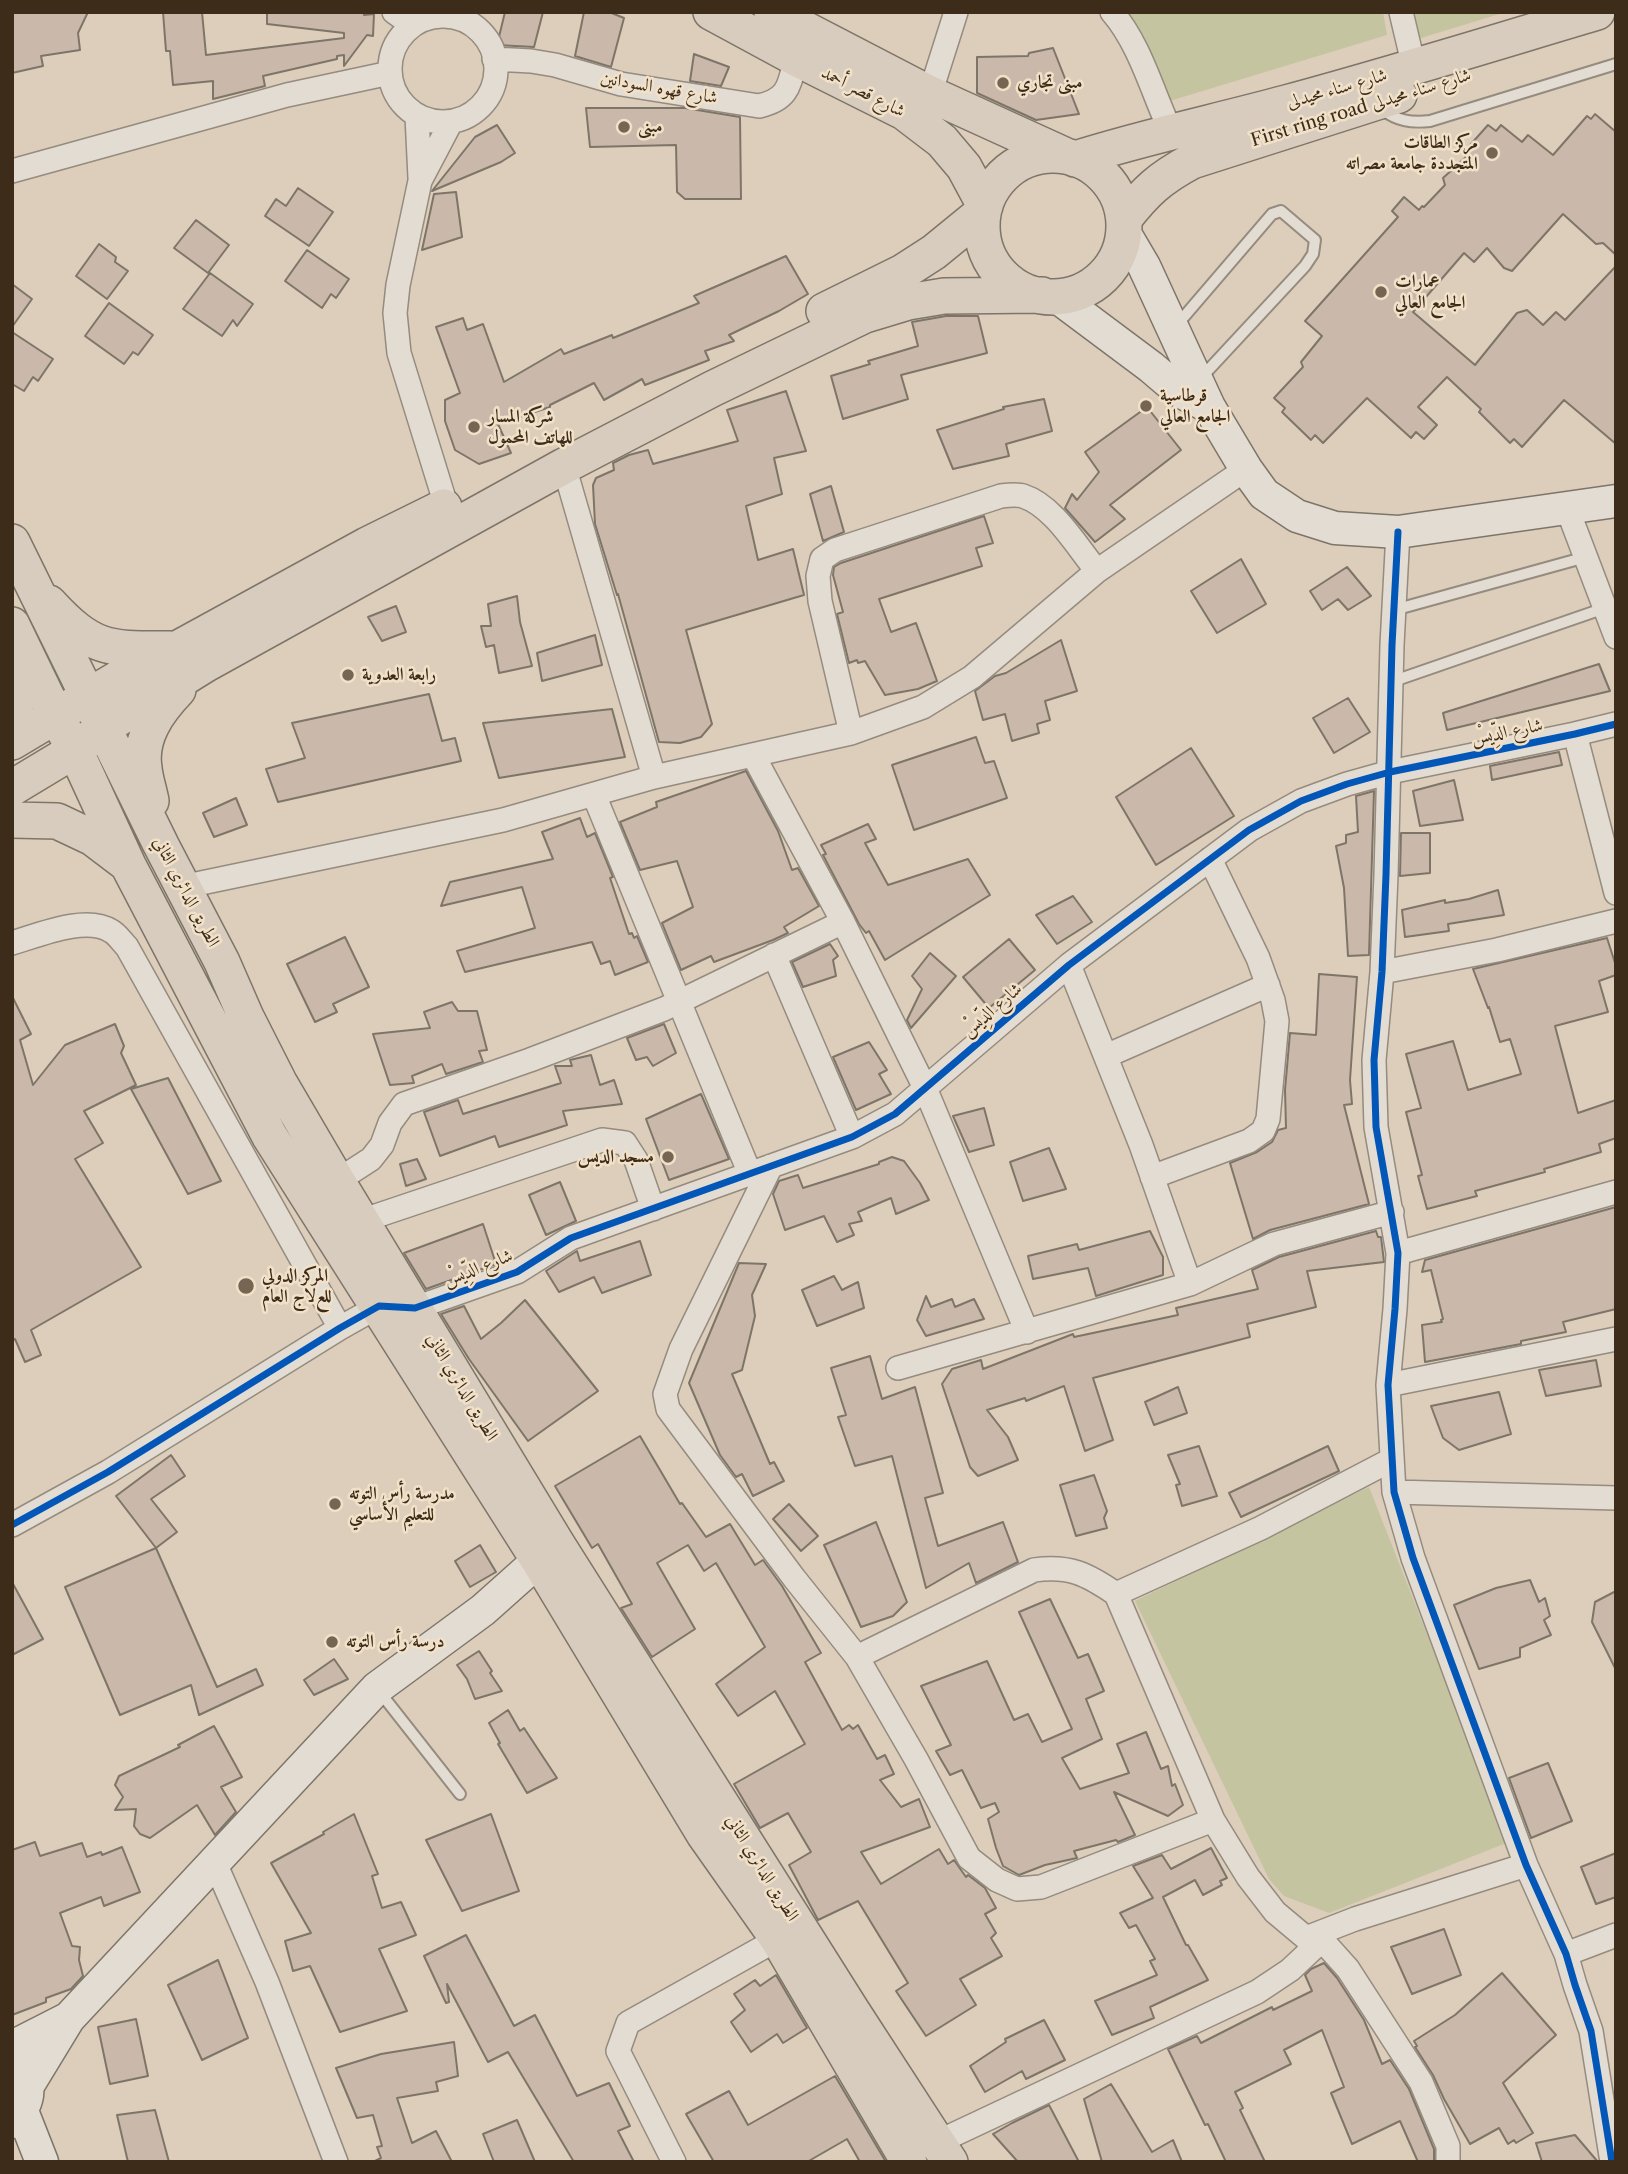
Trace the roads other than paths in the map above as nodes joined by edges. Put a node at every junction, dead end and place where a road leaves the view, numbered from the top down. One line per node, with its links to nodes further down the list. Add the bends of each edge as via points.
1 (711, 12): 10 (main road, شارع قصر أحمد)
2 (772, 12): 15 (main road, شارع قصر أحمد)
3 (956, 12): 15 (street)
4 (1112, 12): 19 (street, via 1139,57)
5 (1401, 12): 13 (street)
6 (1597, 12): 13 (main road, شارع سناء محيدلى)
7 (461, 16): 8 (street); 11 (street, via 488,42)
8 (403, 19): 14 (street)
9 (1616, 28): 16 (main road, First ring road شارع سناء محيدلى)
10 (796, 58): 11 (street, شارع قهوه السودانين, via 788,88 775,102 759,106 621,84 543,63); 23 (main road, شارع قصر أحمد, via 904,111 942,141 964,167)
11 (495, 59): 18 (street, via 491,92 481,106)
12 (1616, 64): 16 (lane, via 1430,121 1394,118)
13 (1414, 67): 19 (main road, شارع سناء محيدلى)
14 (390, 74): 17 (street, via 394,91); 21 (street, via 287,94)
15 (930, 94): 20 (main road, شارع قصر أحمد)
16 (1374, 103): 24 (main road, First ring road شارع سناء محيدلى, via 1192,161 1143,194)
17 (417, 116): 18 (street); 22 (street)
18 (451, 122): 22 (street)
19 (1171, 132): 20 (main road, شارع سناء محيدلى)
20 (1071, 158): 23 (main road, via 1041,156 1016,165 997,183); 24 (main road, via 1108,182 1121,205)
21 (12, 171)
22 (420, 181): 32 (street, via 398,285 396,332)
23 (984, 209): 25 (main road, via 983,237 999,271 1018,287); 32 (main road, via 934,253 903,272 666,394)
24 (1124, 225): 25 (main road, via 1115,260 1102,276 1084,289); 26 (street)
25 (1049, 296): 27 (street, via 1178,390); 28 (main road, via 944,296 865,315)
26 (1173, 330): 27 (street); 27 (lane, via 1272,214 1281,211 1288,215 1315,240 1306,266)
27 (1203, 394): 29 (street)
28 (564, 466): 32 (main road); 56 (street)
29 (1246, 469): 33 (street, via 1264,494 1297,516 1335,528); 36 (street)
30 (1616, 501): 31 (street)
31 (1567, 508): 33 (street); 35 (street)
32 (449, 517): 43 (main road, via 367,545)
33 (1398, 532): 39 (street)
34 (12, 542): 37 (main road, الطريق الدائري الثاني)
35 (1586, 557): 38 (street); 39 (lane)
36 (1097, 571): 50 (street, via 972,677 923,707); 50 (street, via 1051,514 1021,495 1001,496 828,554 818,576 820,601)
37 (31, 581): 43 (main road, via 89,639 122,649); 45 (main road, الطريق الدائري الثاني)
38 (1605, 608): 42 (street); 44 (lane)
39 (1394, 610): 44 (street)
40 (12, 625): 47 (main road, الطريق الدائري الثاني)
41 (12, 637): 46 (main road, via 20,683)
42 (1616, 637)
43 (191, 656): 45 (main road); 49 (main road); 60 (main road, via 177,691 156,715 145,746 143,765)
44 (1391, 682): 55 (street)
45 (88, 696): 47 (main road); 49 (main road, الطريق الدائري الثاني)
46 (12, 713)
47 (56, 716): 52 (main road); 53 (main road, الطريق الدائري الثاني)
48 (1616, 724): 51 (street, شارع الدِّيسْ)
49 (103, 728): 53 (main road); 60 (main road, الطريق الدائري الثاني)
50 (851, 733): 54 (street)
51 (1575, 734): 55 (street, شارع الدِّيسْ); 64 (street)
52 (12, 742)
53 (75, 750): 57 (main road); 62 (main road, الطريق الدائري الثاني)
54 (753, 755): 56 (street); 66 (street)
55 (1390, 772): 61 (street, شارع الدِّيسْ, via 1301,801); 70 (street)
56 (654, 777): 58 (street)
57 (12, 788)
58 (594, 795): 63 (street, via 503,820); 72 (street)
59 (12, 820): 62 (main road, via 57,821 93,838)
60 (160, 845): 63 (main road, الطريق الدائري الثاني)
61 (1210, 859): 69 (street, شارع الدِّيسْ); 71 (street)
62 (128, 865): 85 (main road, الطريق الدائري الثاني, via 269,1135)
63 (182, 887): 78 (main road, الطريق الدائري الثاني, via 279,1082)
64 (1616, 893)
65 (1616, 921): 70 (street)
66 (843, 922): 68 (street); 74 (street)
67 (12, 943): 87 (street, via 93,923 112,931 127,947)
68 (774, 955): 72 (street); 75 (street)
69 (1069, 965): 73 (street); 74 (street, شارع الدِّيسْ)
70 (1382, 972): 81 (street, via 1374,1060 1376,1127)
71 (1268, 985): 73 (street); 77 (street, via 1276,1021 1268,1119 1263,1131 1249,1141)
72 (678, 1002): 76 (street); 78 (street, via 404,1104 371,1159)
73 (1106, 1056): 77 (street)
74 (925, 1088): 75 (street, شارع الدِّيسْ, via 895,1114); 88 (street)
75 (852, 1137): 76 (street, شارع الدِّيسْ)
76 (761, 1170): 80 (street, شارع الدِّيسْ); 98 (street, via 681,1349 666,1401)
77 (1153, 1177): 84 (street)
78 (337, 1181): 82 (main road, الطريق الدائري الثاني)
79 (1616, 1192): 83 (street)
80 (653, 1209): 82 (street, via 625,1143 602,1140); 86 (street, شارع الدِّيسْ, via 571,1238 517,1272)
81 (1392, 1212): 83 (street); 84 (street, via 1274,1244)
82 (361, 1221): 86 (main road, الطريق الدائري الثاني)
83 (1398, 1253): 91 (street)
84 (1190, 1284): 88 (street)
85 (379, 1307): 86 (street, شارع الدِّيسْ); 87 (street); 96 (main road, الطريق الدائري الثاني)
86 (415, 1308): 96 (main road, الطريق الدائري الثاني)
87 (340, 1328): 95 (street, via 108,1472)
88 (1027, 1332): 90 (street)
89 (1616, 1339): 91 (street)
90 (898, 1367)
91 (1388, 1385): 92 (street)
92 (1391, 1460): 93 (street); 97 (street, via 1261,1528)
93 (1394, 1492): 94 (street); 103 (street, via 1413,1558)
94 (1616, 1498)
95 (12, 1525)
96 (548, 1552): 99 (street, via 483,1610); 105 (main road, الطريق الدائري الثاني, via 704,1834); 112 (main road, الطريق الدائري الثاني)
97 (1116, 1594): 98 (street, via 1094,1578 1072,1570 1034,1570); 101 (street)
98 (857, 1657): 101 (street, via 969,1858 997,1880 1017,1889 1041,1887)
99 (377, 1688): 100 (lane); 102 (street)
100 (460, 1794)
101 (1213, 1820): 106 (street, via 1275,1912)
102 (215, 1863): 108 (street); 116 (street)
103 (1526, 1866): 106 (street, via 1356,1919); 107 (street)
104 (1616, 1935): 107 (street)
105 (778, 1939): 117 (street, via 628,2023 618,2051); 118 (main road, الطريق الدائري الثاني)
106 (1314, 1939): 112 (street, via 1290,1970 1257,1992); 119 (street, via 1348,1969 1421,2082 1448,2146)
107 (1566, 1954): 113 (street, via 1591,2031)
108 (68, 2018): 109 (street); 110 (street)
109 (12, 2047)
110 (19, 2095): 115 (street)
111 (12, 2151): 114 (street)
112 (944, 2152)
113 (1613, 2159)
114 (23, 2162)
115 (42, 2162)
116 (337, 2162)
117 (674, 2162)
118 (909, 2162)
119 (1448, 2162)

